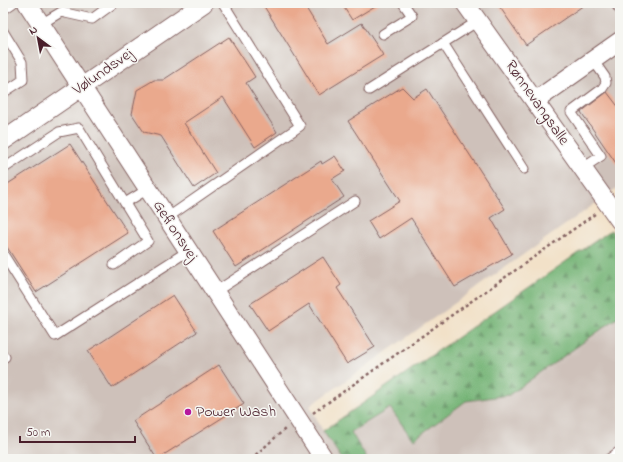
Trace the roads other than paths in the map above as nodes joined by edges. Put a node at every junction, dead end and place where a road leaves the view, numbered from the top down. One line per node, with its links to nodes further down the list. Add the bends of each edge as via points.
1 (13, 3): 9 (lane)
2 (27, 3): 12 (street, Gefionsvej)
3 (114, 3): 12 (lane, via 92,19 61,12)
4 (223, 3): 30 (lane, via 300,126)
5 (403, 3): 14 (lane, via 412,16)
6 (465, 3): 11 (street, Rønnevangsalle)
7 (615, 3): 10 (lane)
8 (195, 6): 18 (street, Vølundsvej)
9 (3, 10)
10 (620, 10)
11 (478, 21): 16 (lane); 21 (street, Rønnevangsalle)
12 (41, 24): 18 (street, Gefionsvej)
13 (3, 31): 20 (lane, via 22,62 22,80)
14 (383, 34)
15 (620, 41): 17 (street)
16 (442, 43): 19 (lane); 25 (lane)
17 (593, 60): 21 (street); 23 (lane, via 605,77 606,83 602,89 570,112 601,156)
18 (82, 87): 22 (street, Vølundsvej); 26 (street, Gefionsvej)
19 (369, 90)
20 (3, 93)
21 (535, 100): 23 (street, Rønnevangsalle)
22 (3, 141)
23 (583, 168): 27 (street, Rønnevangsalle)
24 (3, 169): 29 (lane, via 59,132 79,128)
25 (524, 169)
26 (148, 189): 29 (lane); 30 (street, Gefionsvej)
27 (614, 200): 31 (street, Rønnevangsalle)
28 (355, 201): 35 (lane)
29 (125, 203): 34 (lane, via 148,241)
30 (167, 218): 32 (street, Gefionsvej)
31 (620, 221)
32 (188, 251): 33 (lane, via 55,336); 35 (street, Gefionsvej)
33 (3, 254)
34 (114, 265)
35 (215, 292): 37 (street, Gefionsvej)
36 (620, 451): 38 (lane)
37 (324, 459)
38 (609, 459)

